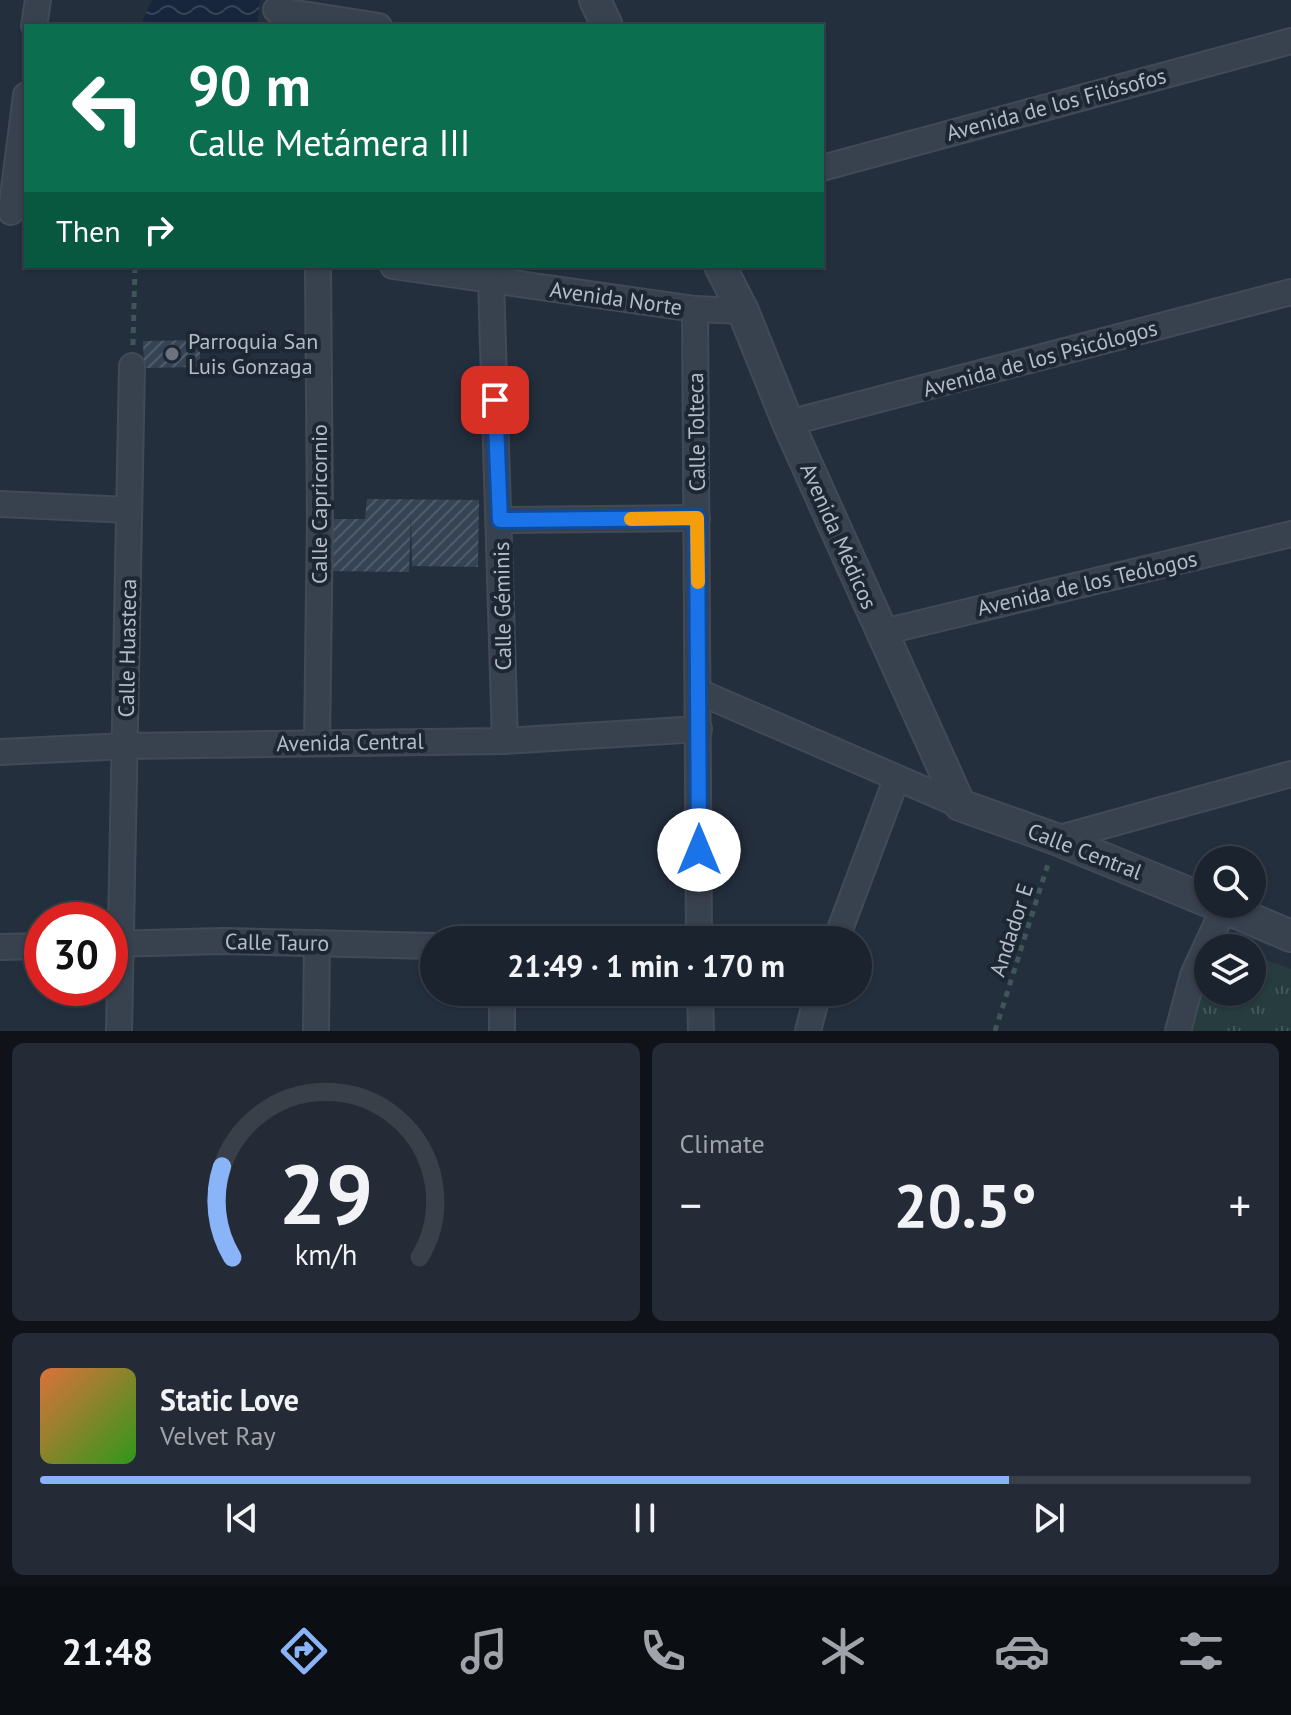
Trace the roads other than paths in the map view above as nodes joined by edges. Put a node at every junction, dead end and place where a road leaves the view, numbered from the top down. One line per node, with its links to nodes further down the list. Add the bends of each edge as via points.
1 (38, 0): 4 (street)
2 (595, 0): 6 (street)
3 (276, 12): 5 (street)
4 (34, 24)
5 (364, 24)
6 (606, 24)
7 (1291, 41): 9 (street, Avenida de los Filósofos)
8 (24, 112): 10 (street)
9 (824, 167)
10 (12, 213)
11 (318, 268): 29 (street, Calle Capricornio)
12 (407, 268): 14 (street, Avenida Norte)
13 (721, 268): 17 (street, Avenida Médicos)
14 (491, 280): 16 (street, Avenida Norte); 23 (street, Calle Géminis)
15 (1291, 292): 19 (street, Avenida de los Psicólogos)
16 (695, 309): 17 (street, Avenida Norte); 22 (street, Calle Tolteca)
17 (743, 311): 19 (street, Avenida Médicos)
18 (132, 366): 21 (street, Calle Huasteca)
19 (788, 423): 25 (street, Avenida Médicos)
20 (0, 504): 21 (street)
21 (129, 510): 30 (street, Calle Huasteca)
22 (697, 518): 23 (street); 26 (street, Calle Tolteca)
23 (500, 520): 28 (street, Calle Géminis)
24 (1291, 534): 25 (street, Avenida de los Teólogos)
25 (883, 632): 34 (street, Avenida Médicos)
26 (699, 692): 27 (street, Calle Tolteca); 33 (street)
27 (699, 729): 28 (street, Avenida Central); 40 (street, Calle Tolteca)
28 (505, 741): 29 (street, Avenida Central)
29 (317, 742): 30 (street, Avenida Central)
30 (125, 746): 31 (street, Avenida Central); 37 (street, Calle Huasteca)
31 (0, 752)
32 (1291, 774): 35 (street)
33 (896, 780): 34 (street); 41 (street)
34 (960, 805): 35 (street, Calle Central)
35 (1056, 839): 36 (street, Calle Central)
36 (1194, 895)
37 (117, 902)
38 (1211, 918): 57 (street)
39 (1249, 918): 42 (street, Calle Central)
40 (699, 926)
41 (841, 926)
42 (1291, 936)
43 (317, 943): 44 (street, Calle Tauro); 46 (street, Calle Tauro); 53 (street)
44 (128, 944)
45 (24, 946): 47 (street)
46 (420, 946)
47 (0, 947)
48 (118, 1006): 52 (street, Calle Huasteca)
49 (502, 1006): 54 (street)
50 (700, 1006): 55 (street)
51 (814, 1006): 56 (street)
52 (119, 1031)
53 (316, 1031)
54 (502, 1031)
55 (701, 1031)
56 (808, 1031)
57 (1178, 1031)

